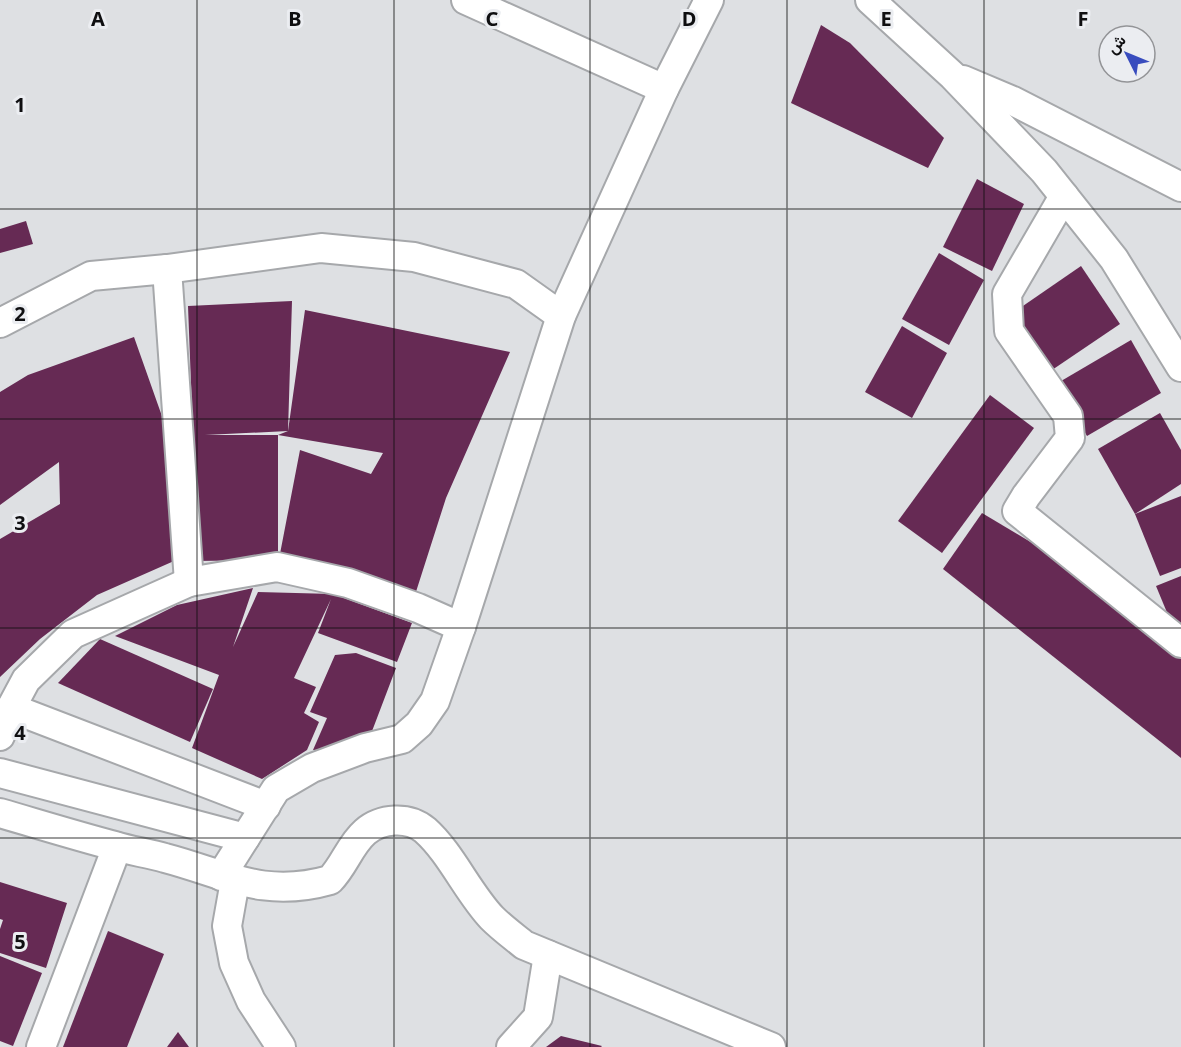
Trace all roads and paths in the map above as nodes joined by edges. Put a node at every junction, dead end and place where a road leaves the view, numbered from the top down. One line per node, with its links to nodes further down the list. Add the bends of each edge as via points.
1 (466, 0): 5 (street)
2 (709, 0): 5 (street)
3 (870, 0): 4 (street)
4 (953, 76): 6 (street, via 1013,101); 7 (street)
5 (664, 89): 9 (street)
6 (1181, 187)
7 (1064, 196): 11 (street, via 1114,259); 14 (street, via 1007,294 1009,332 1068,416 1070,438 1017,511)
8 (167, 269): 9 (street, via 321,248 414,258 516,284); 10 (street, via 91,276); 12 (street)
9 (561, 316): 13 (street)
10 (0, 323)
11 (1180, 364)
12 (189, 582): 13 (street, via 278,567 348,583); 15 (street, via 73,634 26,680)
13 (461, 627): 18 (street, via 435,701 419,724 402,739 312,768 276,789)
14 (1181, 643)
15 (11, 708): 16 (street); 18 (street)
16 (0, 736)
17 (0, 773): 20 (street)
18 (266, 806): 20 (street)
19 (0, 813): 21 (street)
20 (245, 838): 22 (street)
21 (117, 847): 22 (street); 24 (street)
22 (228, 878): 23 (street, via 271,887 330,880 365,832 381,822 400,820 424,830 492,918 524,945); 25 (street, via 227,926 234,963 251,1000)
23 (548, 955): 26 (street, via 538,1017); 27 (street)
24 (41, 1047)
25 (281, 1047)
26 (511, 1047)
27 (771, 1047)

